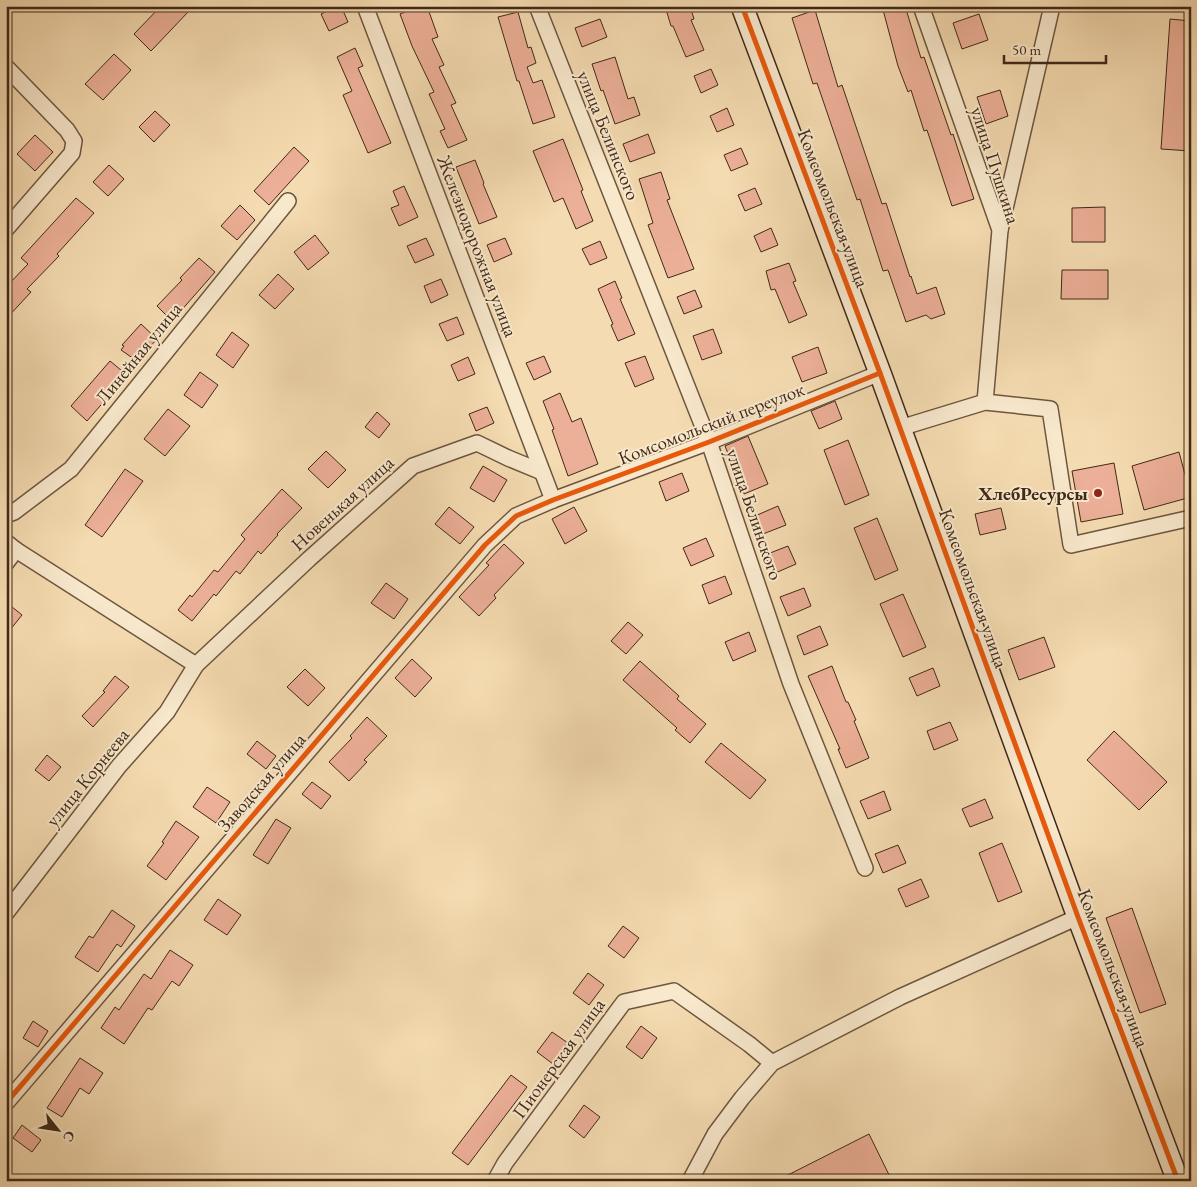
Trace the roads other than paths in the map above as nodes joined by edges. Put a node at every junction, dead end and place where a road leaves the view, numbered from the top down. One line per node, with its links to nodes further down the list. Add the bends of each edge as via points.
1 (365, 6): 14 (street, Железнодорожная улица)
2 (537, 6): 13 (street, улица Белинского)
3 (742, 6): 10 (street, Комсомольская улица)
4 (921, 6): 9 (street, улица Пушкина)
5 (1052, 6): 9 (street)
6 (6, 67): 8 (street, via 74,141 72,153)
7 (288, 201): 16 (street, Линейная улица, via 70,469)
8 (6, 228)
9 (1000, 230): 11 (street, улица Пушкина)
10 (880, 373): 12 (street, Комсомольская улица); 13 (street, Комсомольский переулок)
11 (985, 402): 12 (street); 17 (street, via 1050,409 1071,545)
12 (900, 428): 23 (street, Комсомольская улица)
13 (709, 442): 15 (street, Комсомольский переулок); 21 (street, улица Белинского, via 791,684)
14 (542, 472): 15 (street, Железнодорожная улица); 20 (street, Новенькая улица, via 476,443 413,466)
15 (553, 500): 25 (street, Заводская улица, via 516,516 485,545)
16 (6, 515)
17 (1191, 518)
18 (11, 546): 19 (street); 20 (street)
19 (6, 563)
20 (196, 665): 22 (street, улица Корнеева, via 167,712 119,766)
21 (865, 868)
22 (6, 913)
23 (1078, 917): 24 (street, via 900,997); 28 (street, Комсомольская улица)
24 (772, 1063): 26 (street, Пионерская улица, via 674,991 624,1002); 27 (street, via 715,1134)
25 (6, 1103)
26 (495, 1181)
27 (690, 1181)
28 (1178, 1181)

